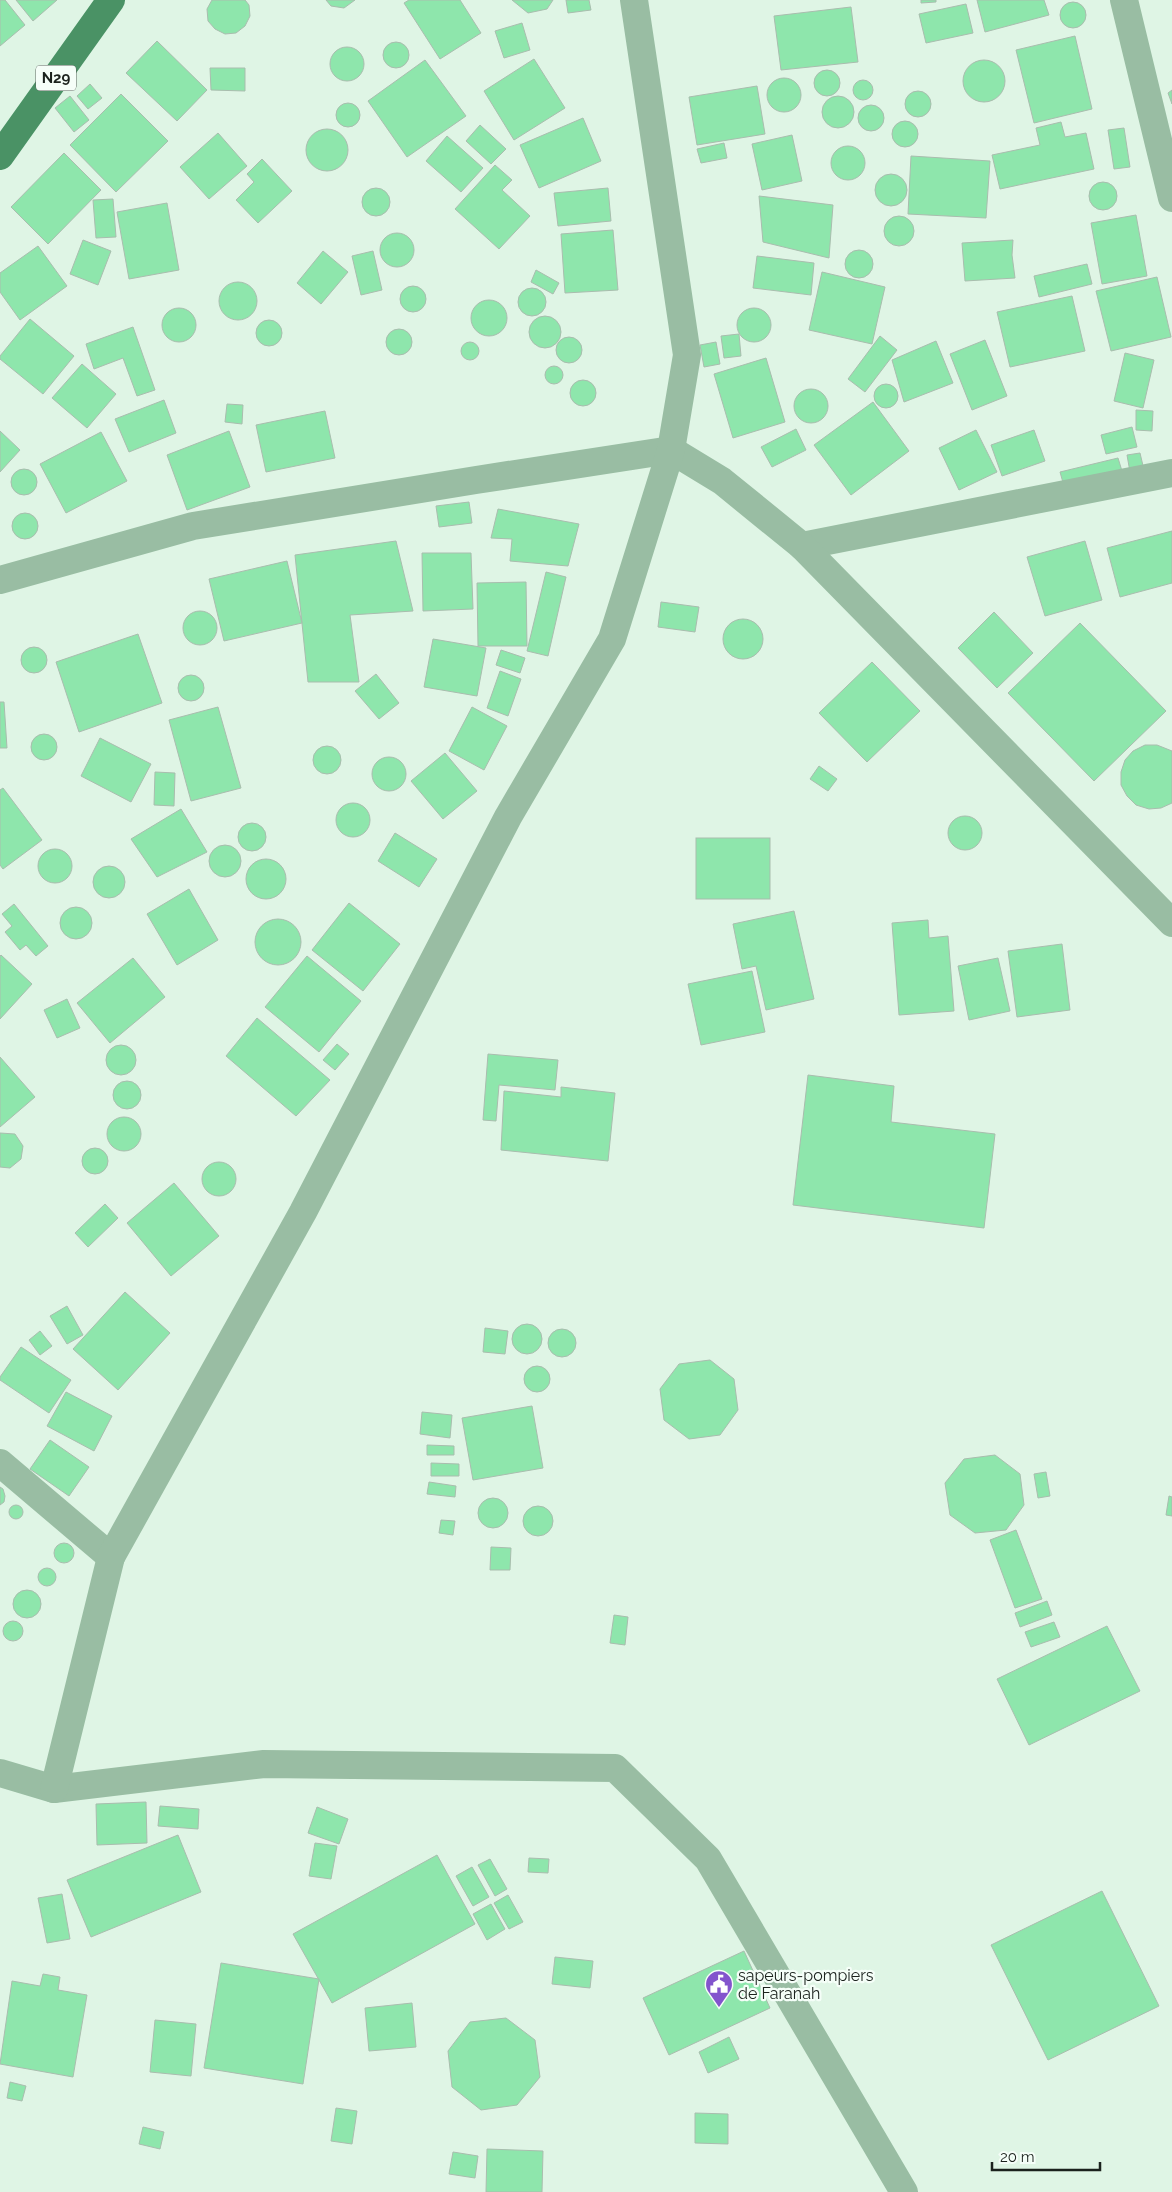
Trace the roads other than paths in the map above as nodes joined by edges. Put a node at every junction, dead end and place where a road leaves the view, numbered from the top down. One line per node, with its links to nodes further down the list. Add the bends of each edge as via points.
1 (111, 0): 4 (main road, N29)
2 (634, 0): 6 (street, via 687,355)
3 (1124, 0): 5 (street)
4 (0, 156)
5 (1172, 198)
6 (671, 450): 8 (street, via 722,482); 9 (street, via 193,526); 12 (street, via 612,638 508,817 303,1212)
7 (1172, 473): 8 (street)
8 (802, 546): 10 (street)
9 (0, 580)
10 (1172, 923)
11 (0, 1463): 12 (street)
12 (111, 1557): 14 (street)
13 (0, 1772): 14 (street)
14 (54, 1789): 15 (street, via 264,1764 615,1768 708,1859)
15 (904, 2192)

